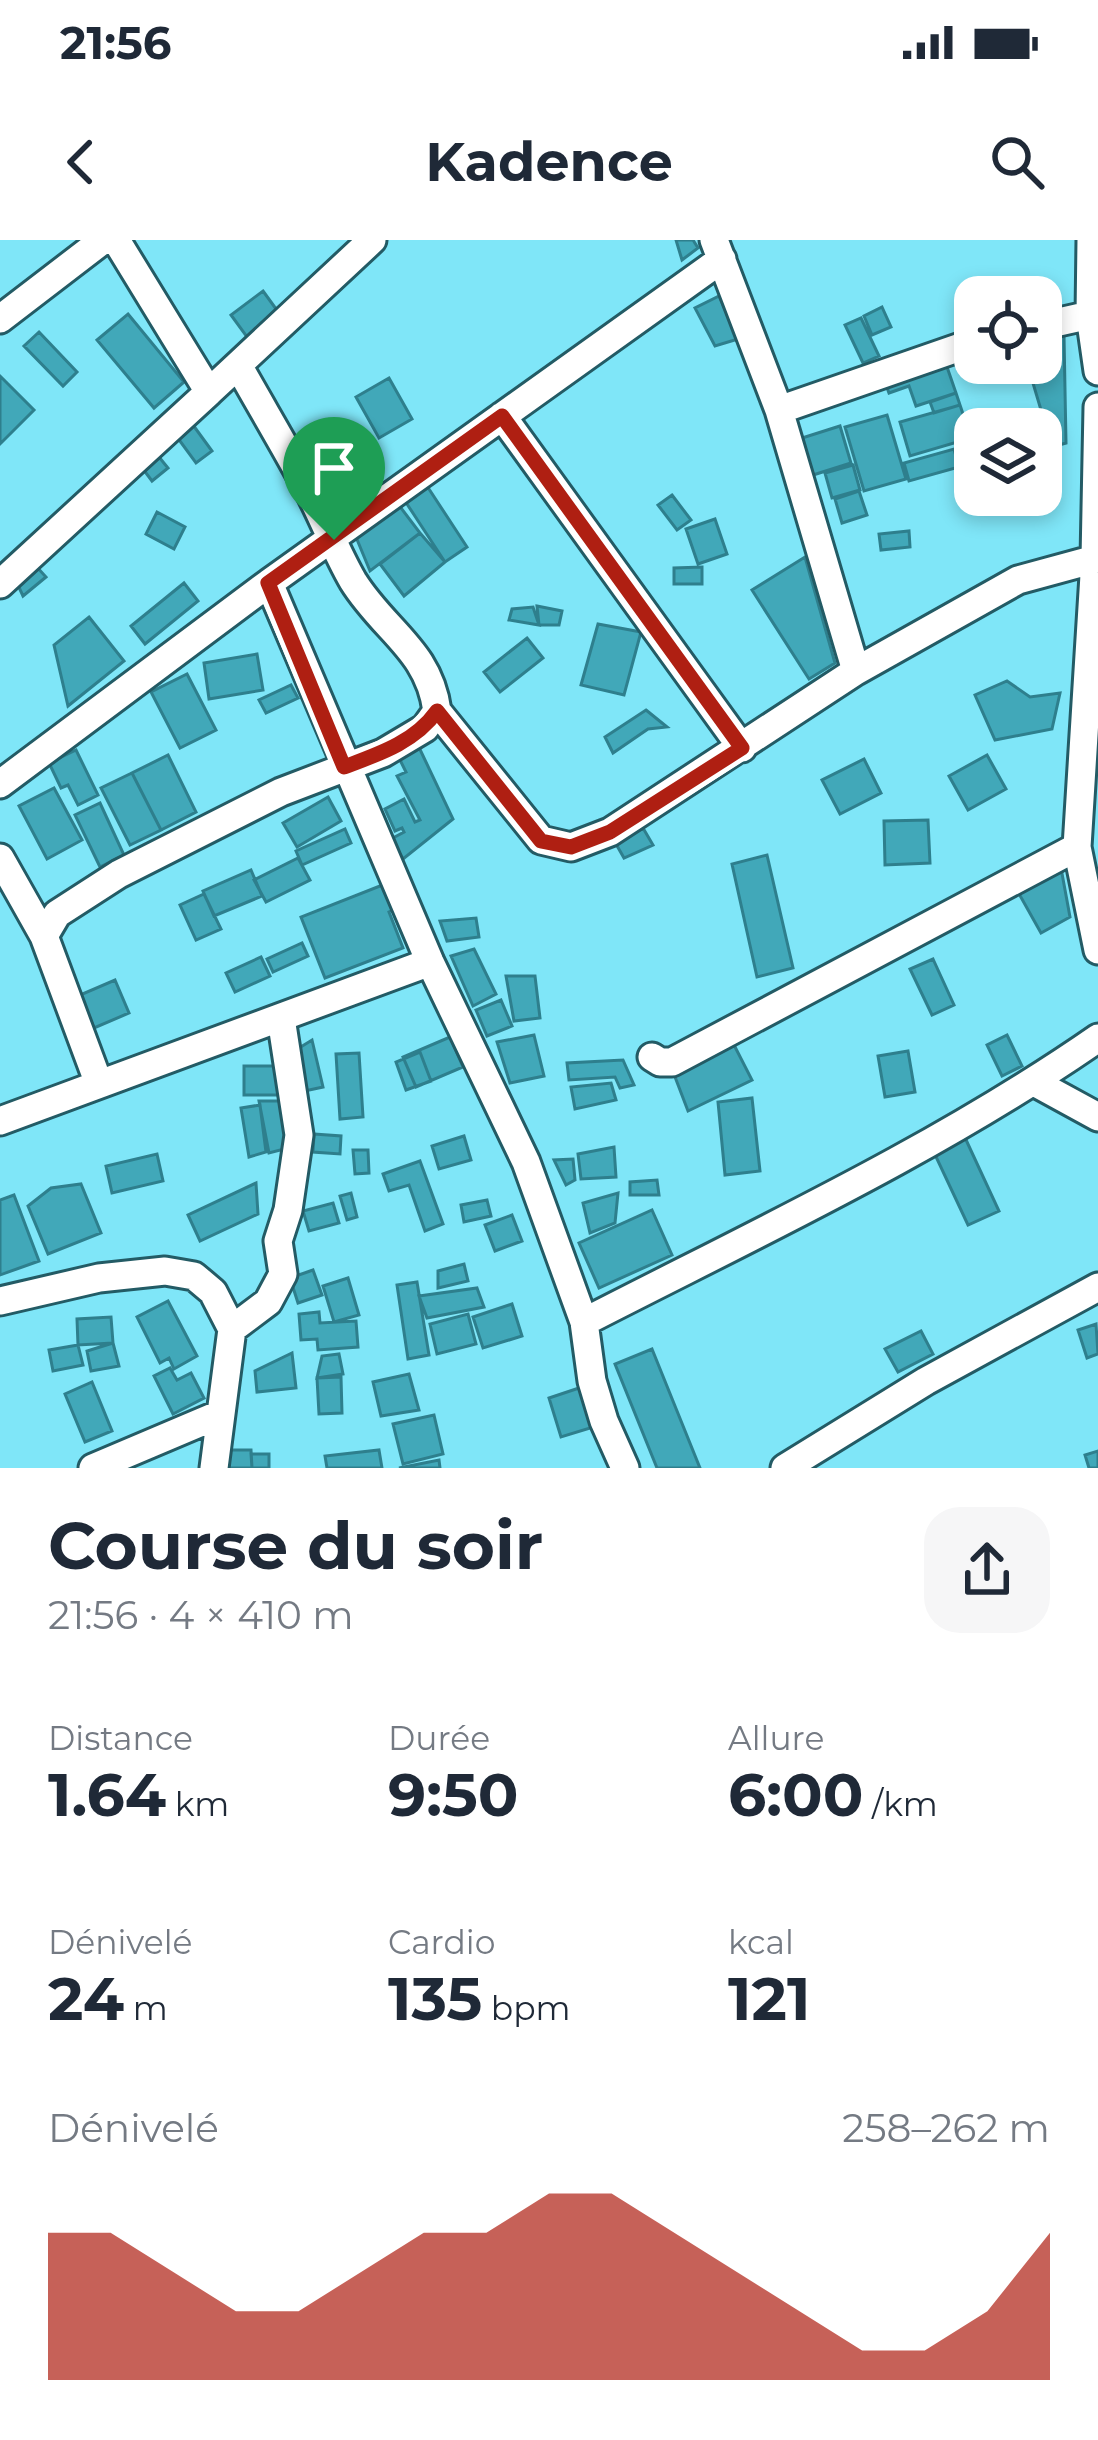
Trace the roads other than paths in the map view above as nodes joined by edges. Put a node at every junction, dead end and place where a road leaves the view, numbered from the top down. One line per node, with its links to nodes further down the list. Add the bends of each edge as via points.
1 (103, 240): 7 (street)
2 (116, 240): 12 (street)
3 (372, 240): 10 (street)
4 (1090, 240): 6 (street)
5 (718, 249): 14 (street); 15 (street)
6 (1090, 315): 8 (street); 11 (street)
7 (0, 319)
8 (1062, 321)
9 (954, 348): 14 (street)
10 (239, 367): 12 (street); 16 (street)
11 (1098, 370)
12 (208, 392): 19 (street)
13 (1098, 407): 17 (street)
14 (779, 410): 20 (street)
15 (502, 416): 16 (street); 22 (street)
16 (334, 540): 18 (street); 21 (street, via 386,626 420,658)
17 (1095, 559): 20 (street, via 1018,580); 25 (street)
18 (268, 583): 23 (street); 24 (street)
19 (0, 584)
20 (856, 670): 22 (street)
21 (437, 711): 22 (street, via 541,841 571,847 610,832); 23 (street, via 414,735)
22 (742, 748)
23 (344, 767): 28 (street, via 119,874 57,914); 30 (street)
24 (0, 784)
25 (1090, 784): 26 (street)
26 (1077, 847): 29 (street); 33 (street, via 672,1062)
27 (0, 858): 28 (street)
28 (44, 936): 35 (street)
29 (1098, 950)
30 (430, 962): 31 (street); 40 (street, via 526,1162)
31 (281, 1018): 35 (street); 41 (street, via 298,1136 278,1241 283,1274 268,1302)
32 (1098, 1038): 34 (street)
33 (652, 1057)
34 (1034, 1082): 36 (street); 40 (street)
35 (99, 1084): 37 (street)
36 (1098, 1118)
37 (0, 1121)
38 (1098, 1286): 46 (street)
39 (0, 1300): 41 (street, via 165,1271 194,1276 213,1292)
40 (584, 1322): 45 (street, via 592,1381)
41 (232, 1329): 42 (street)
42 (218, 1414): 43 (street); 44 (street)
43 (93, 1468)
44 (214, 1468)
45 (626, 1468)
46 (785, 1468)

